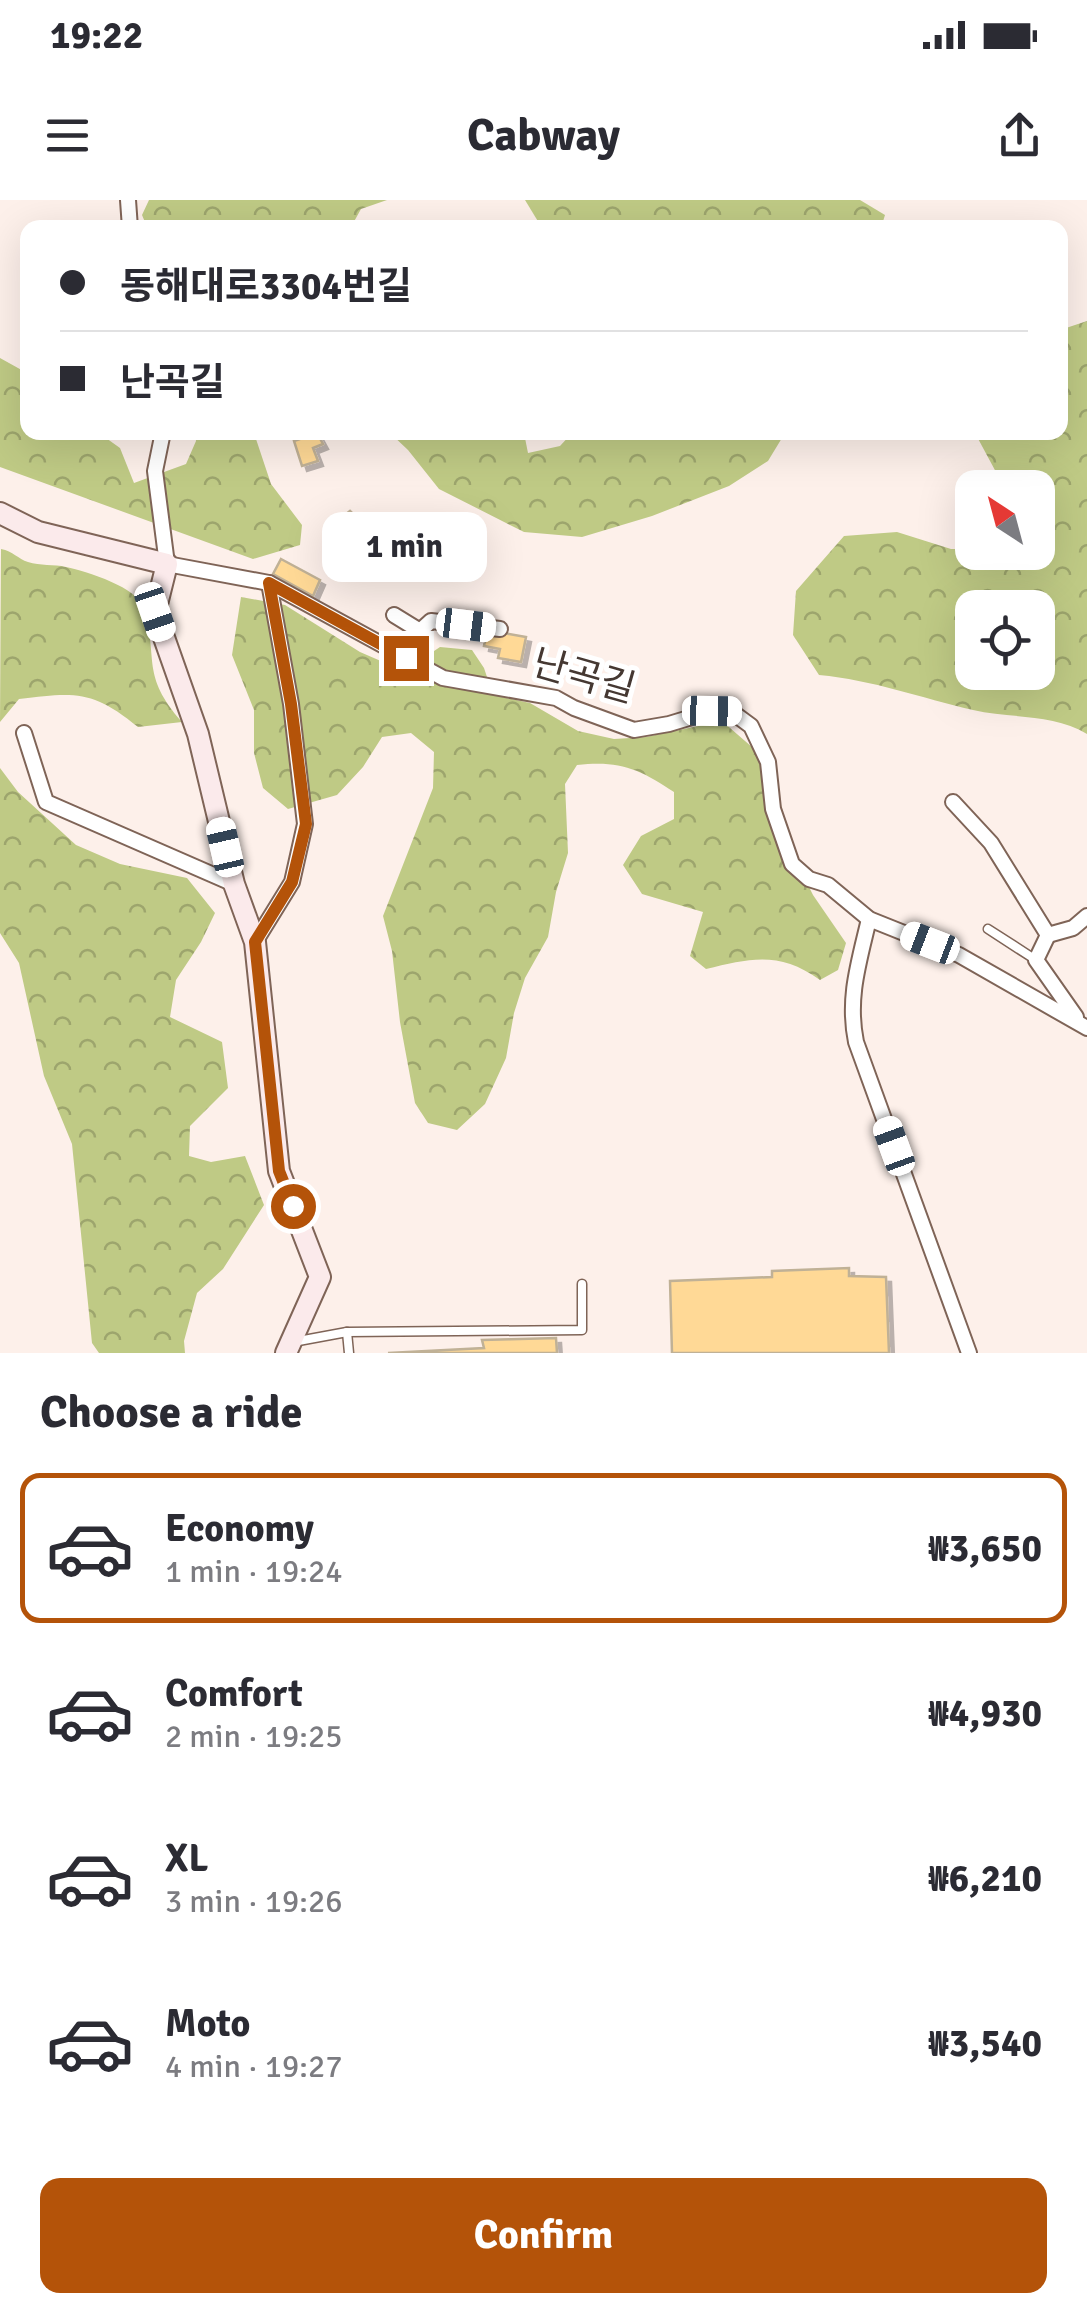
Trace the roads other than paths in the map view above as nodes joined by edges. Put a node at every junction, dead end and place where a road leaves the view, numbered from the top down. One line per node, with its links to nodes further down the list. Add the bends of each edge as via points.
1 (161, 440): 3 (street, via 155,471)
2 (0, 513): 3 (street, 난곡길, via 38,532)
3 (167, 564): 4 (street, 난곡길); 11 (street, via 155,612 198,734)
4 (269, 583): 8 (street, 난곡길); 16 (street, via 306,824 292,882)
5 (394, 615): 7 (street)
6 (500, 629): 7 (street, via 432,621)
7 (420, 631): 8 (street)
8 (406, 658): 13 (street, 난곡길, via 443,678 556,698 634,730 732,712 751,726 768,762 773,810 792,864)
9 (24, 733): 11 (street, via 46,802)
10 (953, 802): 15 (street, via 991,844)
11 (234, 884): 16 (street)
12 (1087, 916): 15 (street)
13 (869, 920): 18 (street, 난곡길, via 960,955); 23 (street, via 852,990 854,1028)
14 (988, 929): 17 (lane)
15 (1048, 936): 17 (street)
16 (255, 942): 21 (street, via 279,1171 320,1276)
17 (1036, 960): 18 (street)
18 (1083, 1025)
19 (582, 1284): 20 (lane, via 582,1330)
20 (348, 1332): 21 (lane); 22 (lane)
21 (290, 1348)
22 (349, 1353)
23 (969, 1353)

